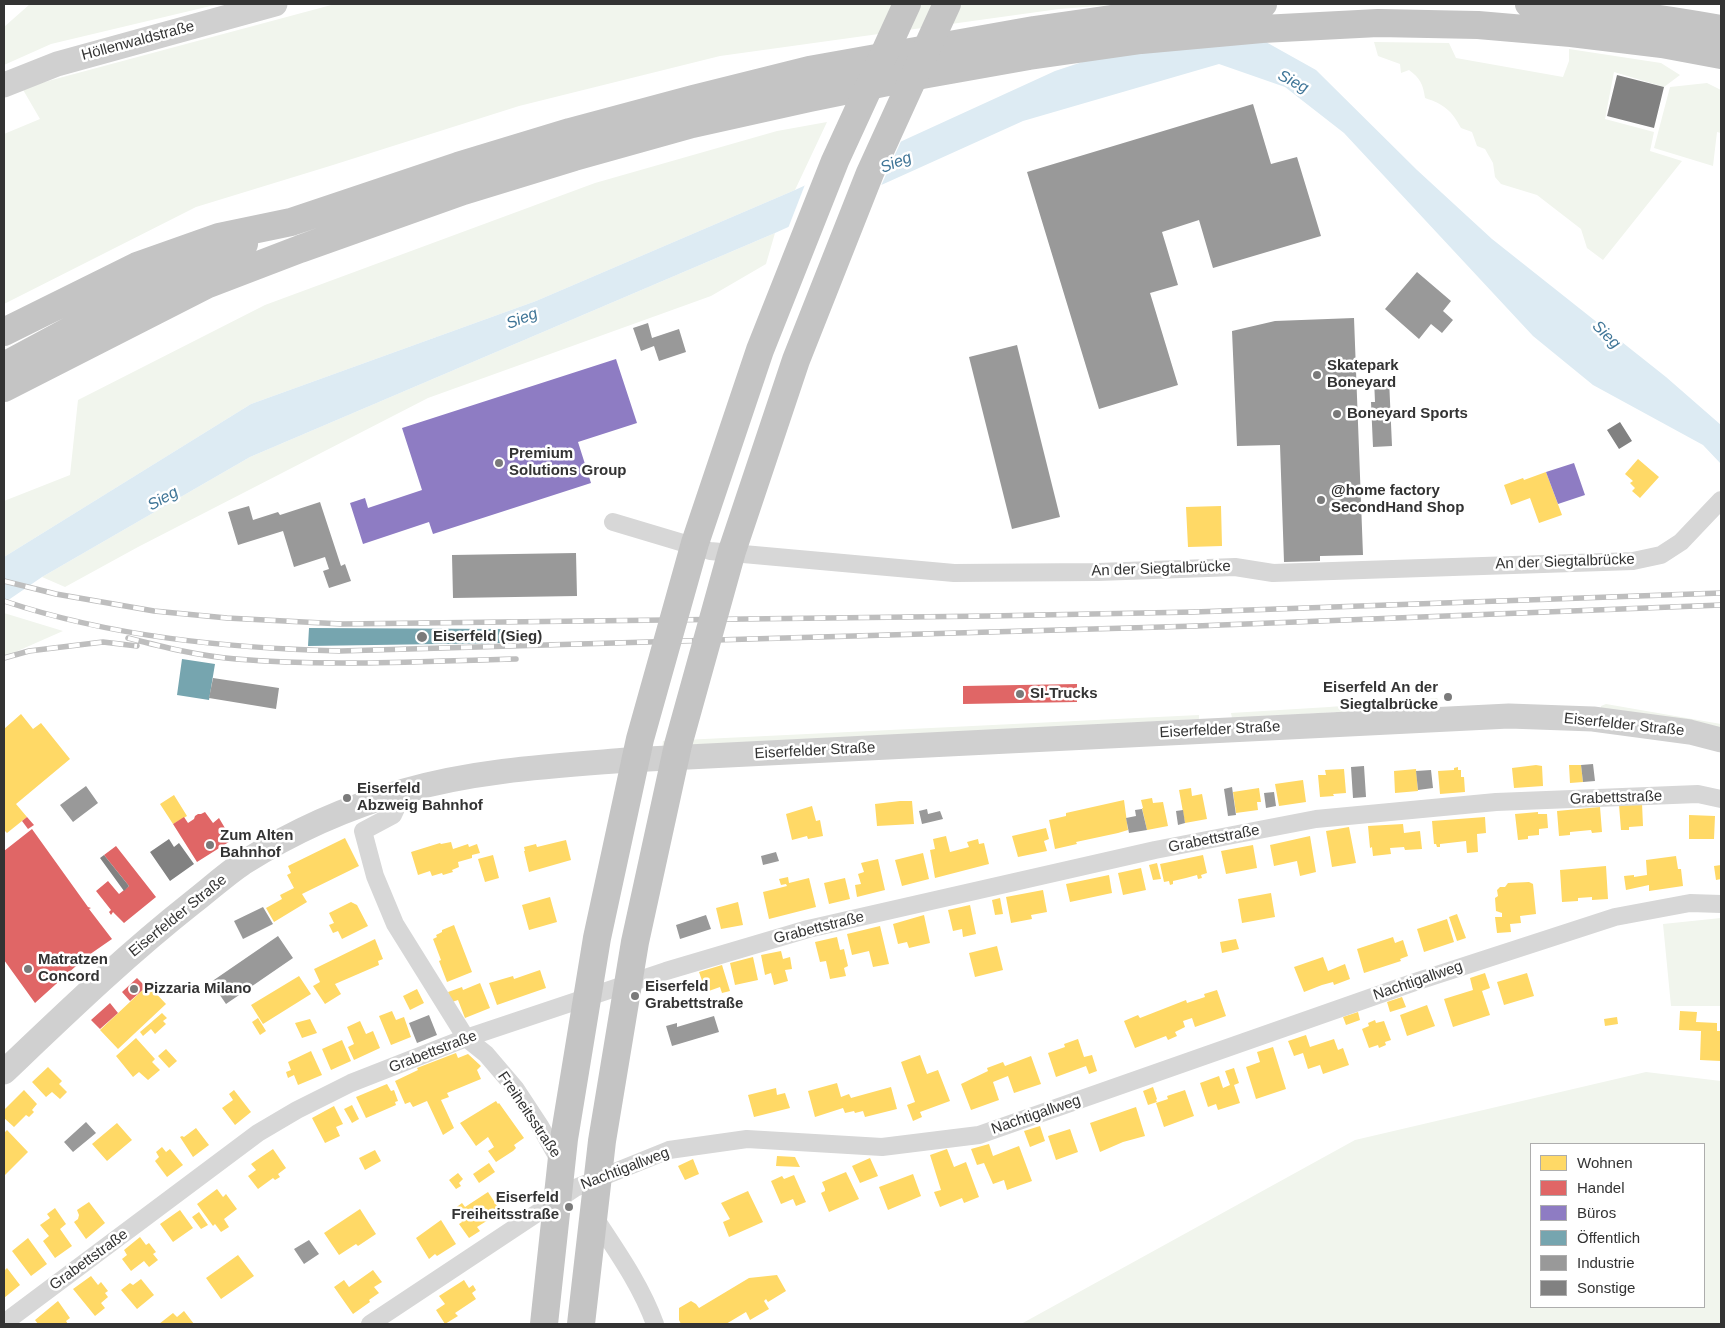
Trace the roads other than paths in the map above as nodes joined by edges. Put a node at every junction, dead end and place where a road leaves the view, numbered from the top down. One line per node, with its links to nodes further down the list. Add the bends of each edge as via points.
1 (275, 4): 8 (main road, Höllenwaldstraße, via 57,64)
2 (907, 4): 24 (highway, bridge, via 835,160 760,350 695,543 640,739 597,938 564,1139)
3 (948, 4): 25 (highway, bridge, via 870,173 796,360 732,551 681,736 635,942 602,1141)
4 (1263, 4): 9 (highway, via 1146,14 1034,30 809,70 570,132)
5 (1529, 4): 6 (highway, via 1663,18)
6 (1721, 29)
7 (1721, 55): 12 (highway, via 1662,44 1534,30 1378,23 1262,28 1141,40 922,75 692,124 463,191 206,285)
8 (4, 85)
9 (291, 222): 10 (highway, via 219,237 137,266); 11 (highway, via 106,311)
10 (4, 332)
11 (4, 366)
12 (4, 388)
13 (1721, 500): 14 (street, An der Siegtalbrücke, via 1681,542 1661,555 1633,561 1273,573 1235,566 954,574 710,551)
14 (613, 522)
15 (1721, 740): 16 (main road, Eiserfelder Straße, via 1690,732 1593,719 1509,716 628,760 509,769)
16 (404, 791): 19 (street, Freiheitsstraße, via 393,815 363,831 375,876 395,924); 20 (main road, Eiserfelder Straße, via 360,805 292,835 242,864 128,955)
17 (1721, 799): 19 (street, Grabettstraße, via 1698,794 1496,802 1316,819 1145,852 808,930 666,971)
18 (1721, 904): 21 (street, Nachtigallweg, via 1690,903 1615,917 1406,985 979,1135 882,1147 747,1139 669,1150)
19 (466, 1038): 21 (street, Freiheitsstraße, via 486,1054 515,1088); 22 (street, Grabettstraße, via 351,1083 258,1134)
20 (4, 1072)
21 (575, 1188): 23 (street, Nachtigallweg); 26 (street, Freiheitsstraße, via 620,1256 649,1306)
22 (4, 1323)
23 (370, 1324)
24 (544, 1324)
25 (581, 1324)
26 (655, 1324)

